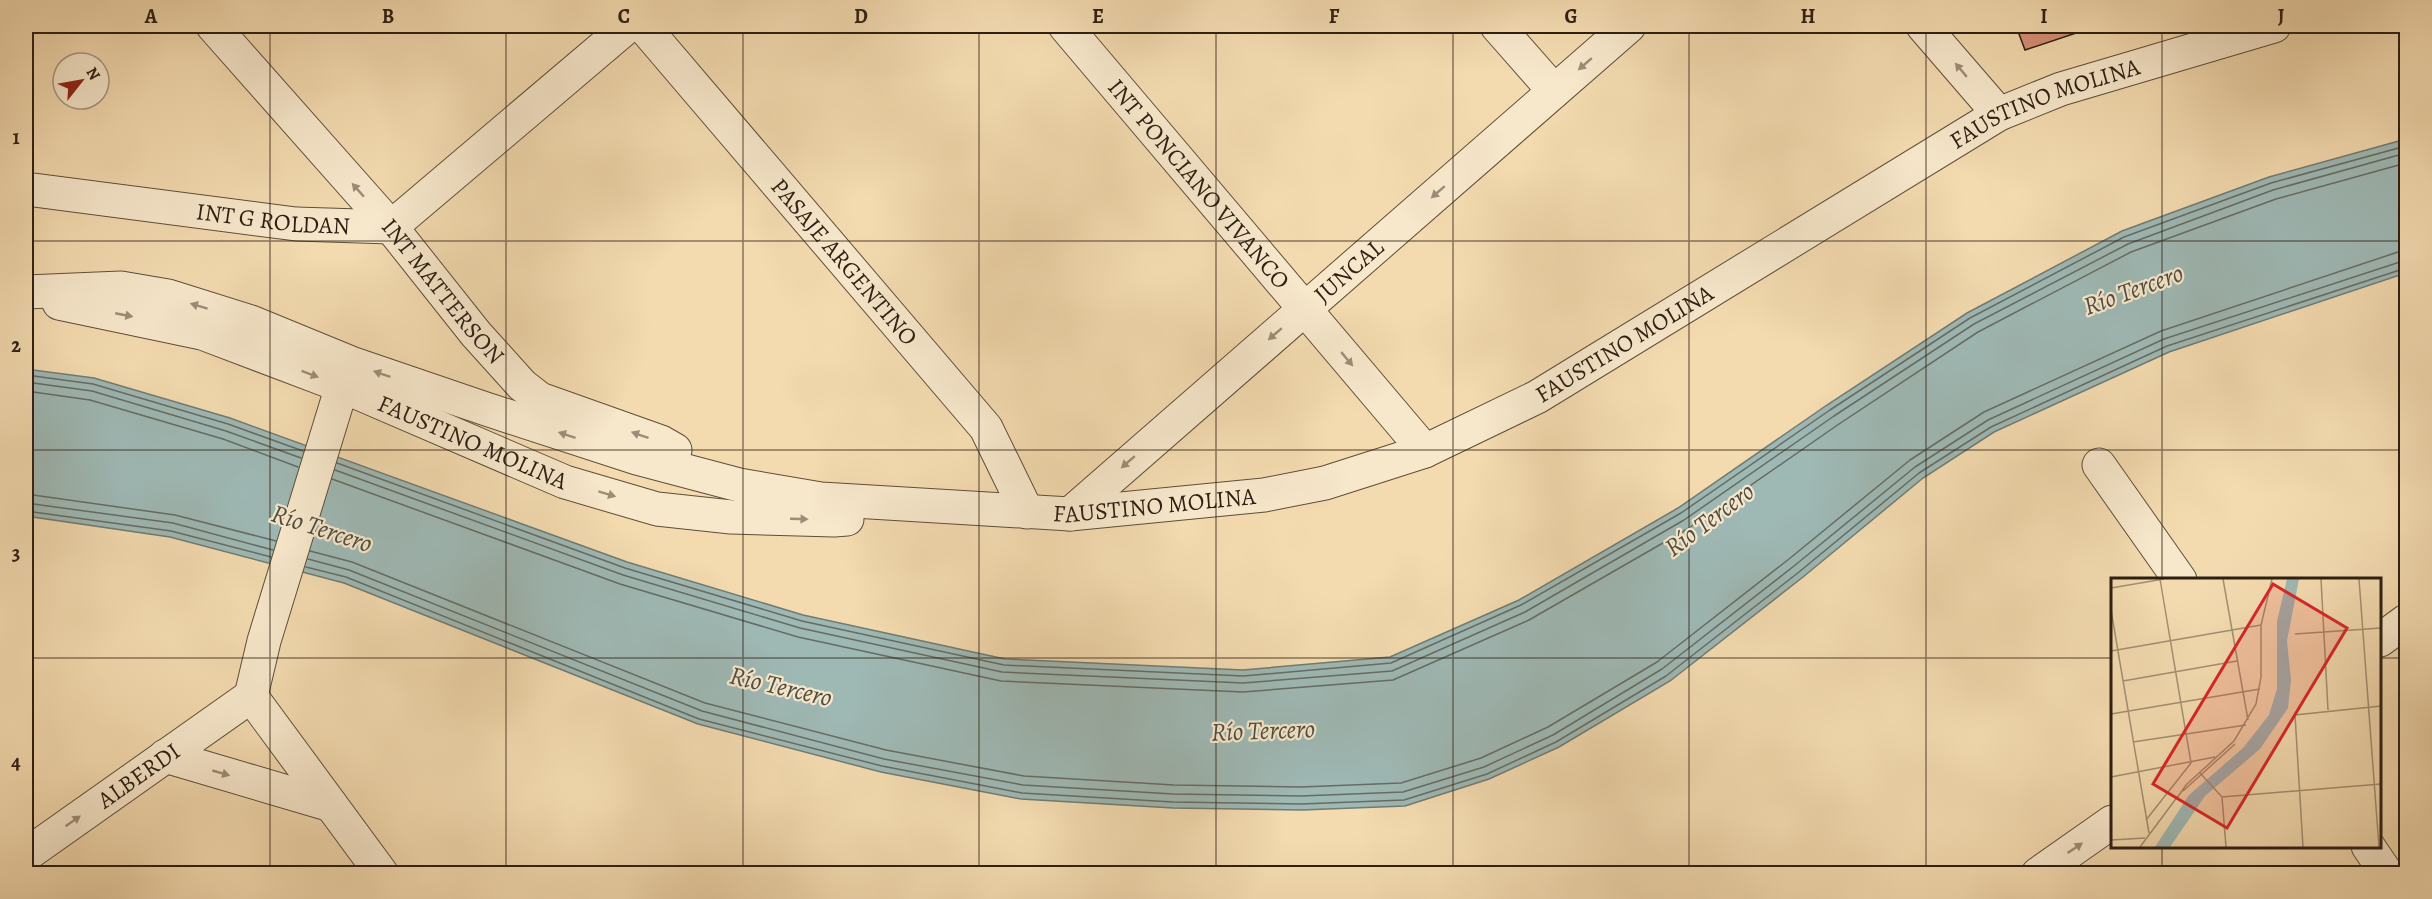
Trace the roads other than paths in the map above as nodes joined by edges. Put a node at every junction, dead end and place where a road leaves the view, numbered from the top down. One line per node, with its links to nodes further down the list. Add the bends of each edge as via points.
1 (213, 26): 12 (street, INT MATTERSON, one-way to 1)
2 (628, 26): 12 (street)
3 (643, 26): 21 (street, PASAJE ARGENTINO, via 986,428)
4 (1065, 26): 15 (street, INT PONCIANO VIVANCO)
5 (1497, 26): 9 (street)
6 (1629, 26): 9 (street, JUNCAL, one-way to 9)
7 (1923, 26): 10 (street, one-way to 7)
8 (2274, 26): 10 (street, FAUSTINO MOLINA, via 2061,89)
9 (1554, 91): 15 (street, JUNCAL, one-way to 15)
10 (1999, 114): 17 (street, FAUSTINO MOLINA, via 1537,397)
11 (26, 189): 12 (street, INT G ROLDAN, via 296,224)
12 (391, 227): 19 (street, INT MATTERSON, one-way to 12, via 661,442 540,399 522,385 476,334)
13 (26, 292): 16 (street, FAUSTINO MOLINA, one-way to 13, via 251,322 168,296 121,288)
14 (26, 297): 16 (street, FAUSTINO MOLINA, one-way to 16, via 202,333)
15 (1304, 308): 17 (street, INT PONCIANO VIVANCO, one-way to 17); 22 (street, JUNCAL, one-way to 22)
16 (346, 375): 19 (street, FAUSTINO MOLINA, one-way to 16); 20 (street, FAUSTINO MOLINA, one-way to 20, via 565,482 657,509 732,517 834,520); 26 (street, via 264,641)
17 (1425, 451): 22 (street, FAUSTINO MOLINA, via 1325,483 1264,495)
18 (2099, 465): 23 (street)
19 (728, 482): 20 (street, FAUSTINO MOLINA, via 821,499)
20 (932, 507): 21 (street, FAUSTINO MOLINA)
21 (1027, 512): 22 (street, FAUSTINO MOLINA)
22 (1070, 514)
23 (2179, 578)
24 (2406, 621): 25 (street)
25 (2381, 639)
26 (251, 696): 27 (street, ALBERDI); 28 (street)
27 (165, 756): 28 (street, one-way to 28); 31 (street, ALBERDI, one-way to 27)
28 (331, 805): 32 (street)
29 (2111, 823): 33 (street, one-way to 29)
30 (2369, 848): 34 (street)
31 (26, 855)
32 (382, 873)
33 (2038, 873)
34 (2387, 873)

